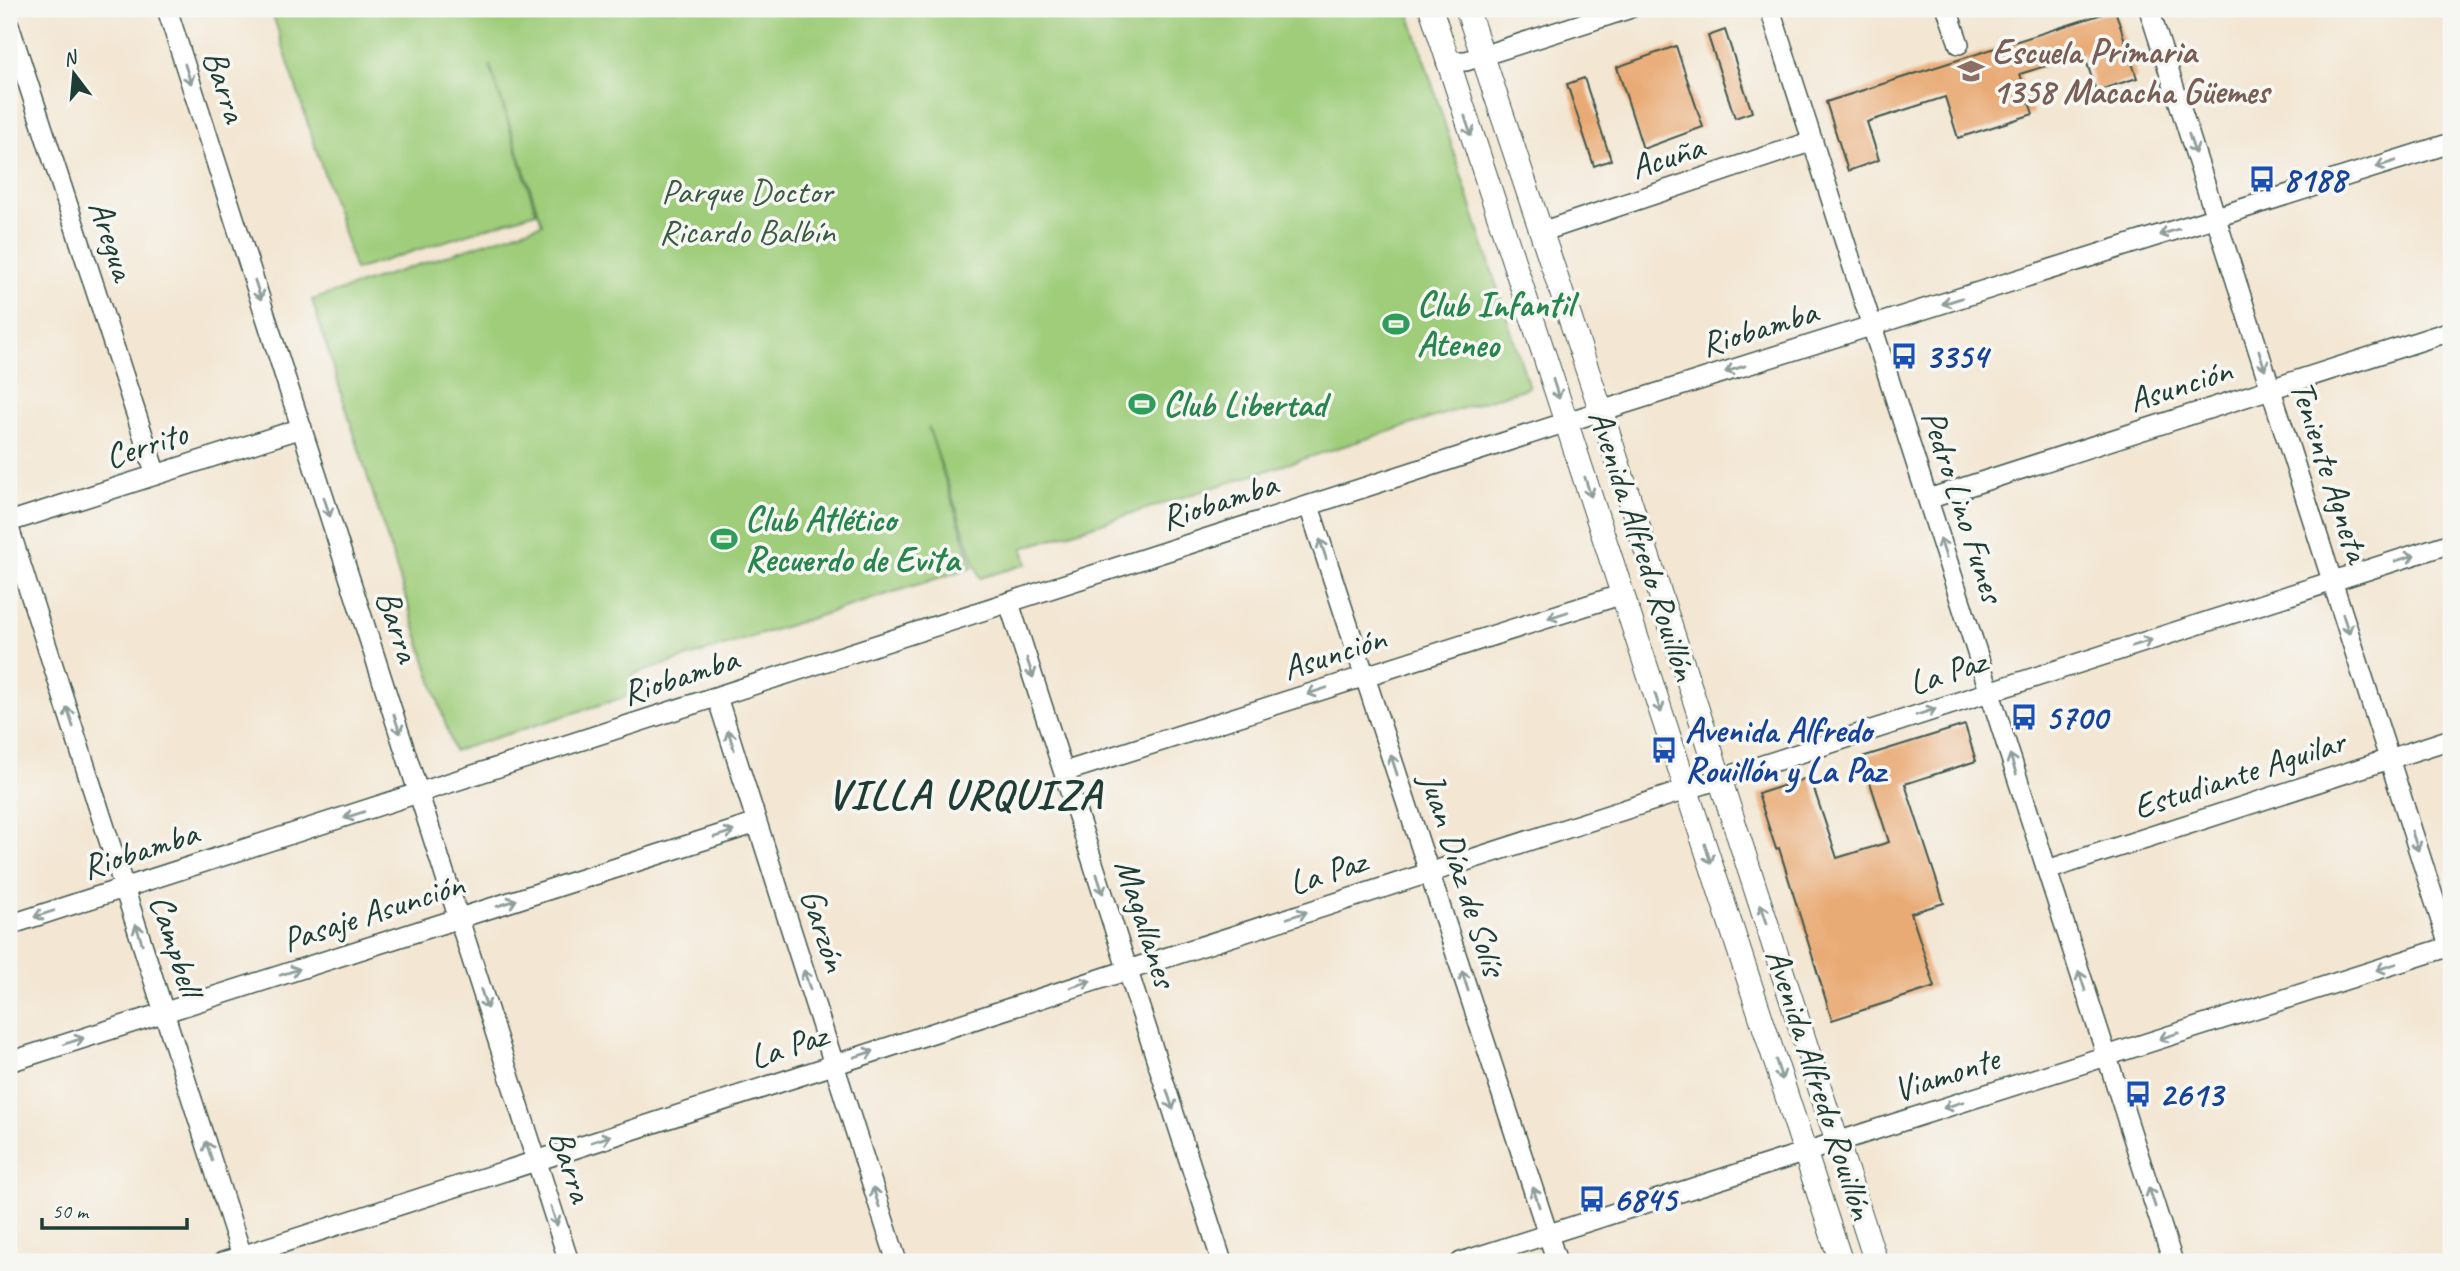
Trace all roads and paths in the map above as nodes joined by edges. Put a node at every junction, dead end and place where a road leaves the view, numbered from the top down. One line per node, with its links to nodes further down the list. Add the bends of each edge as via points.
1 (167, 9): 20 (street, Barra, one-way to 20)
2 (1431, 9): 11 (street, Avenida Alfredo Rouillón)
3 (1467, 9): 10 (street, Avenida Alfredo Rouillón)
4 (1628, 9): 10 (street)
5 (1770, 9): 12 (street, Pedro Lino Funes)
6 (1947, 9): 9 (street)
7 (2149, 9): 14 (street, Teniente Agneta, one-way to 14)
8 (9, 25): 21 (street, Aregua)
9 (1959, 44)
10 (1482, 56): 11 (street); 15 (street, Avenida Alfredo Rouillón)
11 (1447, 61): 19 (street, Avenida Alfredo Rouillón, one-way to 19)
12 (1812, 141): 15 (street, Acuña); 16 (street, Pedro Lino Funes)
13 (2451, 143): 14 (street, Riobamba, one-way to 14)
14 (2216, 217): 16 (street, Riobamba, one-way to 16); 18 (street, Teniente Agneta, one-way to 18)
15 (1541, 232): 19 (street, Avenida Alfredo Rouillón)
16 (1872, 326): 19 (street, Riobamba, one-way to 19); 22 (street, Pedro Lino Funes)
17 (2451, 331): 18 (street, Asunción)
18 (2271, 389): 22 (street, Asunción); 27 (street, Teniente Agneta)
19 (1584, 416): 23 (street, Riobamba); 28 (street, Avenida Alfredo Rouillón, one-way to 28); 36 (street, Avenida Alfredo Rouillón)
20 (302, 428): 21 (street, Cerrito); 38 (street, Barra, one-way to 38)
21 (156, 475): 24 (street, Cerrito)
22 (1928, 499): 31 (street, Pedro Lino Funes, one-way to 22)
23 (1309, 506): 29 (street, Riobamba); 30 (street, Juan Díaz de Solís, one-way to 23)
24 (9, 522)
25 (9, 528): 42 (street, Campbell, one-way to 25)
26 (2451, 543): 27 (street, La Paz, one-way to 26)
27 (2333, 581): 31 (street, La Paz, one-way to 27); 34 (street, Teniente Agneta, one-way to 34)
28 (1623, 594): 30 (street, Asunción, one-way to 30); 37 (street, Avenida Alfredo Rouillón, one-way to 37)
29 (1009, 603): 32 (street, Riobamba); 35 (street, Magallanes, one-way to 35)
30 (1365, 676): 35 (street, Asunción, one-way to 35); 41 (street, Juan Díaz de Solís, one-way to 30)
31 (1989, 692): 36 (street, La Paz, one-way to 31); 40 (street, Pedro Lino Funes, one-way to 31)
32 (717, 697): 38 (street, Riobamba); 39 (street, Garzón, one-way to 32)
33 (2451, 738): 34 (street, Estudiante Aguilar)
34 (2389, 759): 40 (street, Estudiante Aguilar); 45 (street, Teniente Agneta, one-way to 45)
35 (1064, 772): 46 (street, Magallanes, one-way to 46)
36 (1721, 778): 37 (street, La Paz); 51 (street, Avenida Alfredo Rouillón, one-way to 36)
37 (1686, 789): 41 (street, La Paz); 52 (street, Avenida Alfredo Rouillón, one-way to 52)
38 (419, 794): 42 (street, Riobamba, one-way to 42); 43 (street, Barra)
39 (757, 823): 43 (street, Pasaje Asunción, one-way to 39); 50 (street, Garzón, one-way to 39)
40 (2047, 870): 48 (street, Pedro Lino Funes, one-way to 40)
41 (1429, 873): 46 (street, La Paz, one-way to 41); 54 (street, Juan Díaz de Solís, one-way to 41)
42 (124, 888): 44 (street, Riobamba, one-way to 44); 47 (street, Campbell, one-way to 42)
43 (459, 918): 47 (street, Pasaje Asunción, one-way to 43); 53 (street, Barra, one-way to 53)
44 (9, 926)
45 (2451, 948): 48 (street, Viamonte, one-way to 48)
46 (1127, 969): 50 (street, La Paz, one-way to 46); 59 (street, Magallanes, one-way to 59)
47 (164, 1012): 49 (street, Pasaje Asunción, one-way to 47); 55 (street, Campbell, one-way to 47)
48 (2106, 1056): 51 (street, Viamonte, one-way to 51); 64 (street, Pedro Lino Funes, one-way to 48)
49 (9, 1062)
50 (834, 1064): 53 (street, La Paz, one-way to 50); 58 (street, Garzón, one-way to 50)
51 (1838, 1142): 52 (street, Viamonte); 63 (street, Avenida Alfredo Rouillón)
52 (1806, 1152): 54 (street, Viamonte); 62 (street, Avenida Alfredo Rouillón)
53 (536, 1160): 55 (street, La Paz); 57 (street, Barra, one-way to 57)
54 (1548, 1234): 60 (street, Viamonte); 61 (street, Juan Díaz de Solís)
55 (244, 1259): 56 (street, La Paz)
56 (223, 1262)
57 (569, 1262)
58 (897, 1262)
59 (1222, 1262)
60 (1461, 1262)
61 (1557, 1262)
62 (1841, 1262)
63 (1876, 1262)
64 (2173, 1262)

